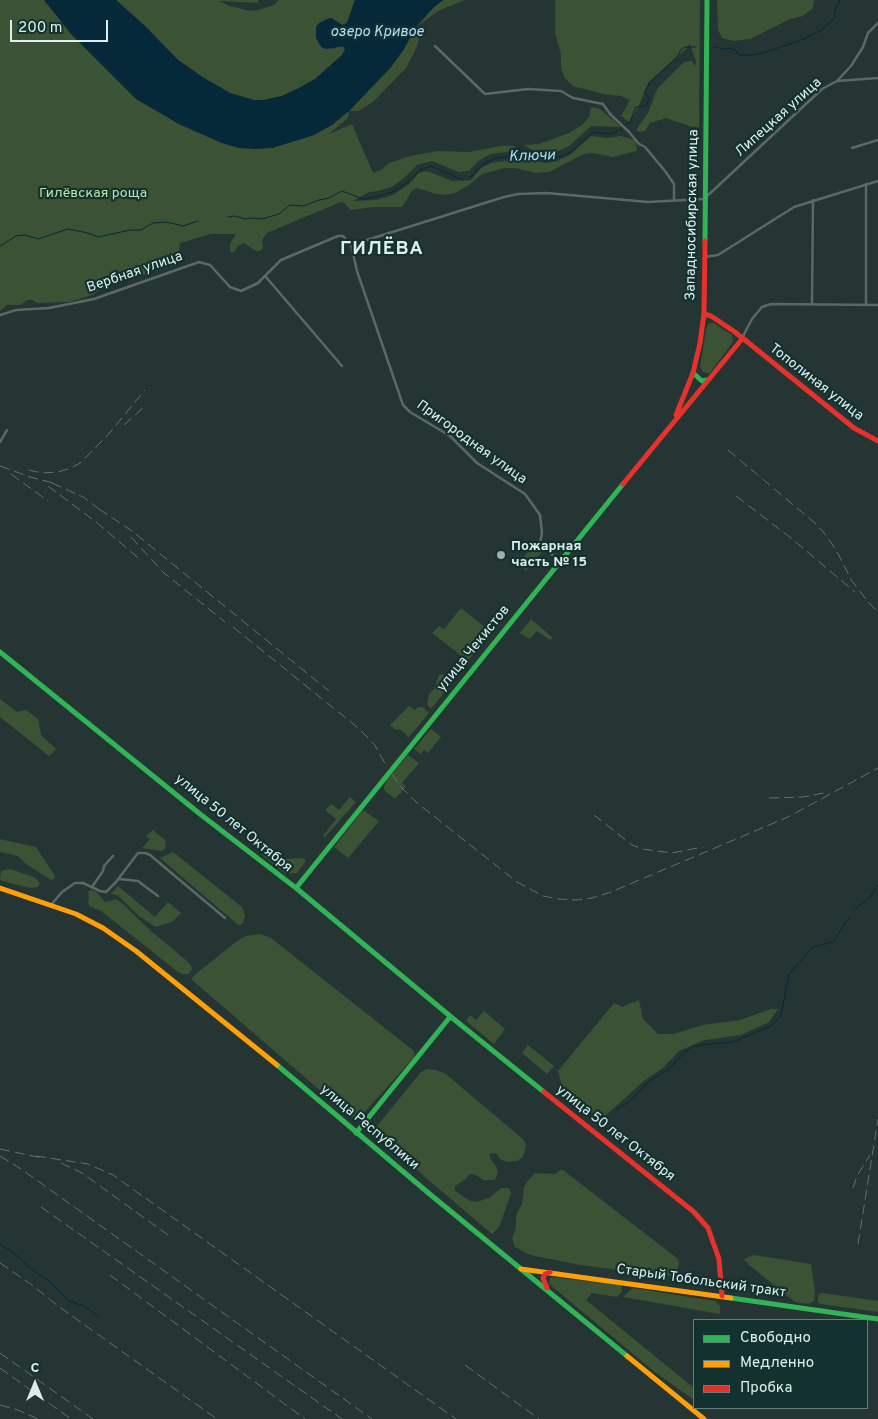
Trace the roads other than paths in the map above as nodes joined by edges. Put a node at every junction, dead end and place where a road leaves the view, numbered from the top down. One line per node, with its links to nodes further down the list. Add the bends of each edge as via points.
1 (707, 0): 10 (main road, Западносибирская улица)
2 (878, 24): 5 (street, via 868,33 851,66)
3 (434, 46): 12 (street, via 485,94 528,89 561,91 574,98 603,104 665,171 674,184)
4 (878, 78): 5 (street, Липецкая улица)
5 (837, 81): 10 (street, Липецкая улица, via 822,89)
6 (878, 140): 7 (street)
7 (852, 148)
8 (878, 181): 9 (street)
9 (866, 184): 11 (street); 17 (street)
10 (704, 199): 12 (street); 14 (main road, Западносибирская улица)
11 (813, 200): 14 (street, via 794,206 718,255); 16 (street)
12 (674, 201): 13 (street, via 518,194)
13 (351, 245): 15 (street, via 346,238 338,236 281,260); 29 (street, Пригородная улица, via 403,405 450,436 477,463 525,494 540,515 540,543)
14 (704, 257): 19 (main road, Западносибирская улица)
15 (266, 277): 20 (street, Вербная улица, via 252,287 236,290 210,265 199,262 94,299); 22 (street)
16 (812, 304): 17 (street); 21 (street, via 762,307)
17 (866, 304): 18 (street)
18 (878, 305)
19 (704, 314): 21 (main road, Тополиная улица); 23 (main road, Западносибирская улица)
20 (0, 315)
21 (742, 339): 24 (main road); 28 (main road, Тополиная улица, via 854,428)
22 (342, 366)
23 (694, 373): 24 (main road, via 702,381); 25 (main road, Западносибирская улица)
24 (707, 380): 25 (main road)
25 (672, 424): 29 (main road, улица Чекистов)
26 (7, 430): 27 (street)
27 (0, 442)
28 (878, 442)
29 (560, 562): 35 (main road, улица Чекистов)
30 (0, 652): 35 (main road, улица 50 лет Октября)
31 (113, 856): 33 (street)
32 (119, 879): 33 (street, via 106,892); 36 (street, via 138,881); 38 (street, via 138,853 150,855)
33 (92, 887): 37 (street, via 76,883)
34 (0, 888): 37 (main road, улица Республики)
35 (296, 888): 39 (main road, улица 50 лет Октября)
36 (158, 896)
37 (51, 904): 40 (main road, улица Республики, via 90,921 131,947)
38 (225, 918)
39 (450, 1017): 40 (main road); 44 (main road, улица 50 лет Октября, via 700,1218 717,1251)
40 (356, 1133): 41 (main road, улица Республики)
41 (520, 1269): 42 (main road, Старый Тобольский тракт); 43 (main road, улица Республики)
42 (552, 1272): 43 (main road, via 543,1278); 44 (main road, Старый Тобольский тракт)
43 (548, 1290): 46 (main road, улица Республики)
44 (722, 1296): 45 (main road, Старый Тобольский тракт)
45 (878, 1319)
46 (704, 1419)

